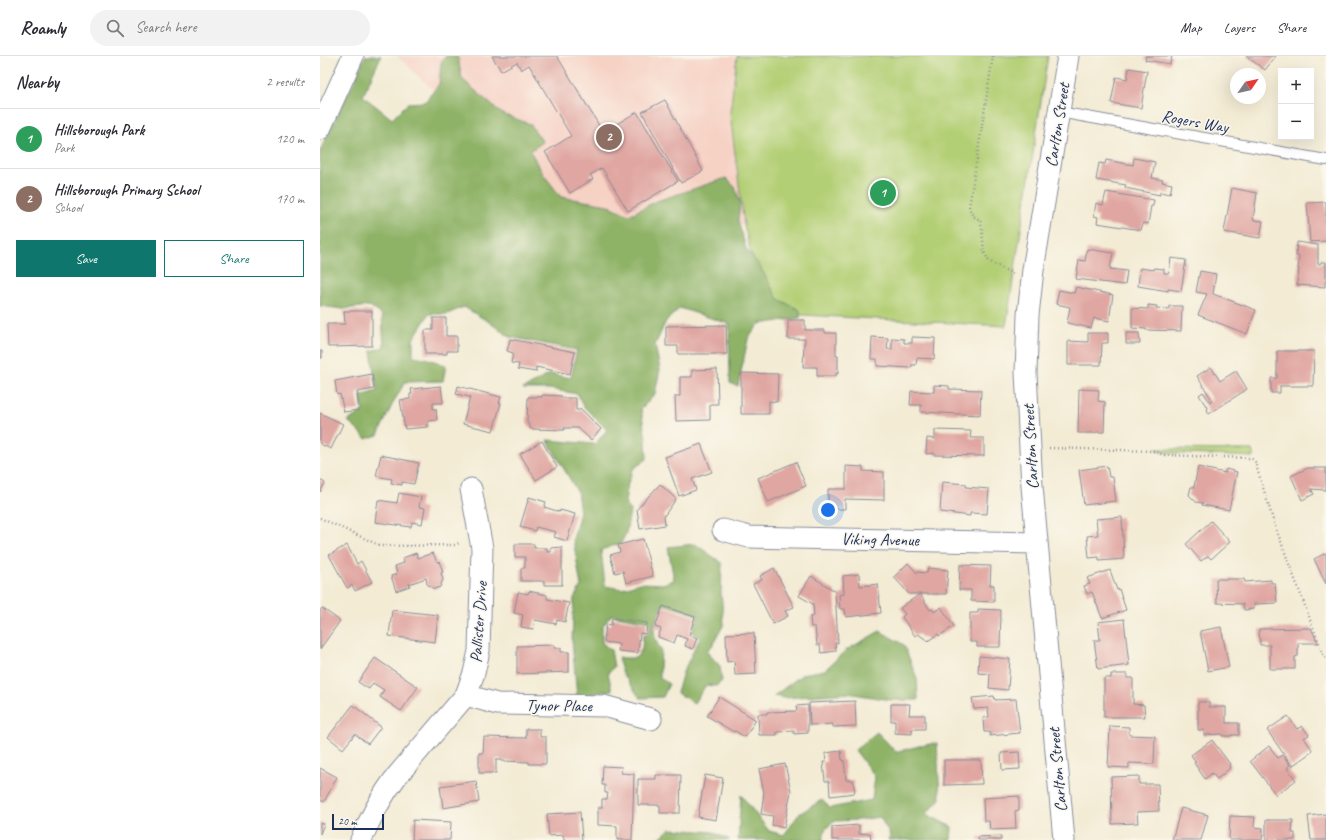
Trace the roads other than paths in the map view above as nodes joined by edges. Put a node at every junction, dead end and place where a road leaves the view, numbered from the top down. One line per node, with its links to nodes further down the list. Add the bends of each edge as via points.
1 (353, 56): 4 (street)
2 (1068, 56): 3 (street, Carlton Street)
3 (1059, 112): 5 (lane, Rogers Way); 8 (street, Carlton Street, via 1028,315 1026,380)
4 (320, 129)
5 (1326, 160)
6 (471, 489): 9 (street, Pallister Drive, via 482,548 479,651)
7 (723, 530): 8 (street, Viking Avenue, via 749,537)
8 (1037, 543): 12 (street, Carlton Street)
9 (466, 695): 10 (street, Tynor Place, via 497,704 604,706); 11 (street, Pallister Drive, via 396,777)
10 (651, 719)
11 (361, 840)
12 (1064, 840)

